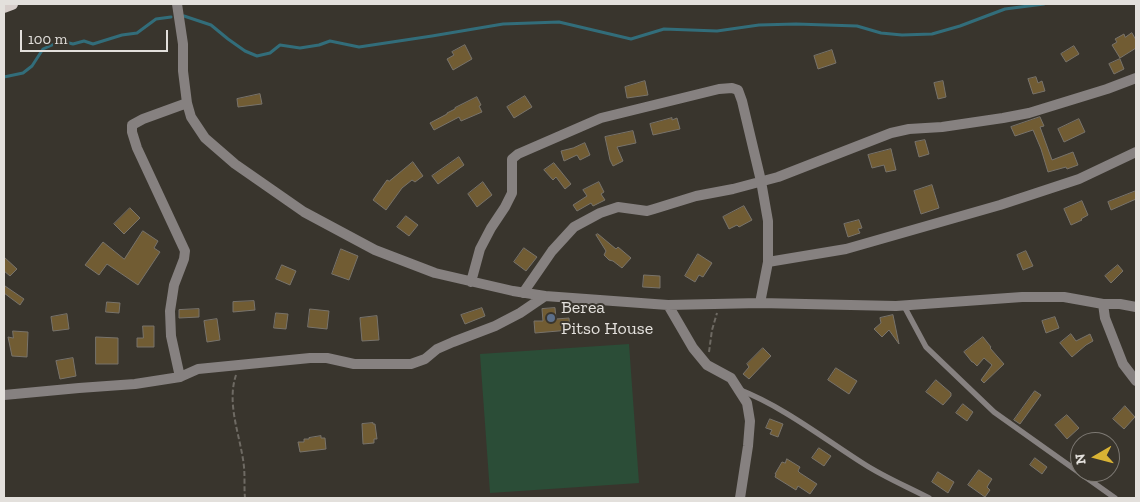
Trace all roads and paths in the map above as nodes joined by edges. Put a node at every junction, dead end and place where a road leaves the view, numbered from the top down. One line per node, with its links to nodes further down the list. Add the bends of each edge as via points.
1 (12, 4): 3 (main road)
2 (177, 4): 5 (street)
3 (4, 7)
4 (1136, 78): 7 (street, via 1029,113 891,133)
5 (187, 103): 9 (street, via 191,117 205,138 235,164 304,212 375,250 435,273); 20 (street, via 132,125 136,148 184,251 170,310 171,336)
6 (1136, 152): 8 (street, via 1079,179 1000,205 846,249)
7 (761, 181): 8 (street, via 768,221); 9 (street, via 738,90 719,89 601,118 512,159 512,193 480,249); 10 (street, via 696,196 654,210 618,207 600,212 568,232)
8 (768, 262): 12 (street)
9 (471, 282): 10 (street)
10 (523, 292): 11 (street)
11 (546, 296): 15 (street); 19 (street, via 495,326 453,342 411,364 354,364 319,358)
12 (760, 303): 13 (street); 16 (street)
13 (719, 304): 15 (street); 18 (path)
14 (1103, 304): 16 (street, via 1064,297); 17 (street); 21 (street, via 1105,318 1123,364)
15 (668, 305): 18 (street, via 693,348)
16 (904, 306): 27 (lane, via 926,348 994,412)
17 (1136, 306)
18 (707, 364): 22 (street, via 731,378)
19 (239, 365): 20 (street, via 198,369); 24 (path, via 232,396 244,468)
20 (180, 377): 23 (street)
21 (1136, 381)
22 (738, 389): 25 (street, via 747,403 750,421); 26 (lane, via 782,410 867,466)
23 (4, 395)
24 (245, 498)
25 (740, 498)
26 (929, 498)
27 (1115, 498)

